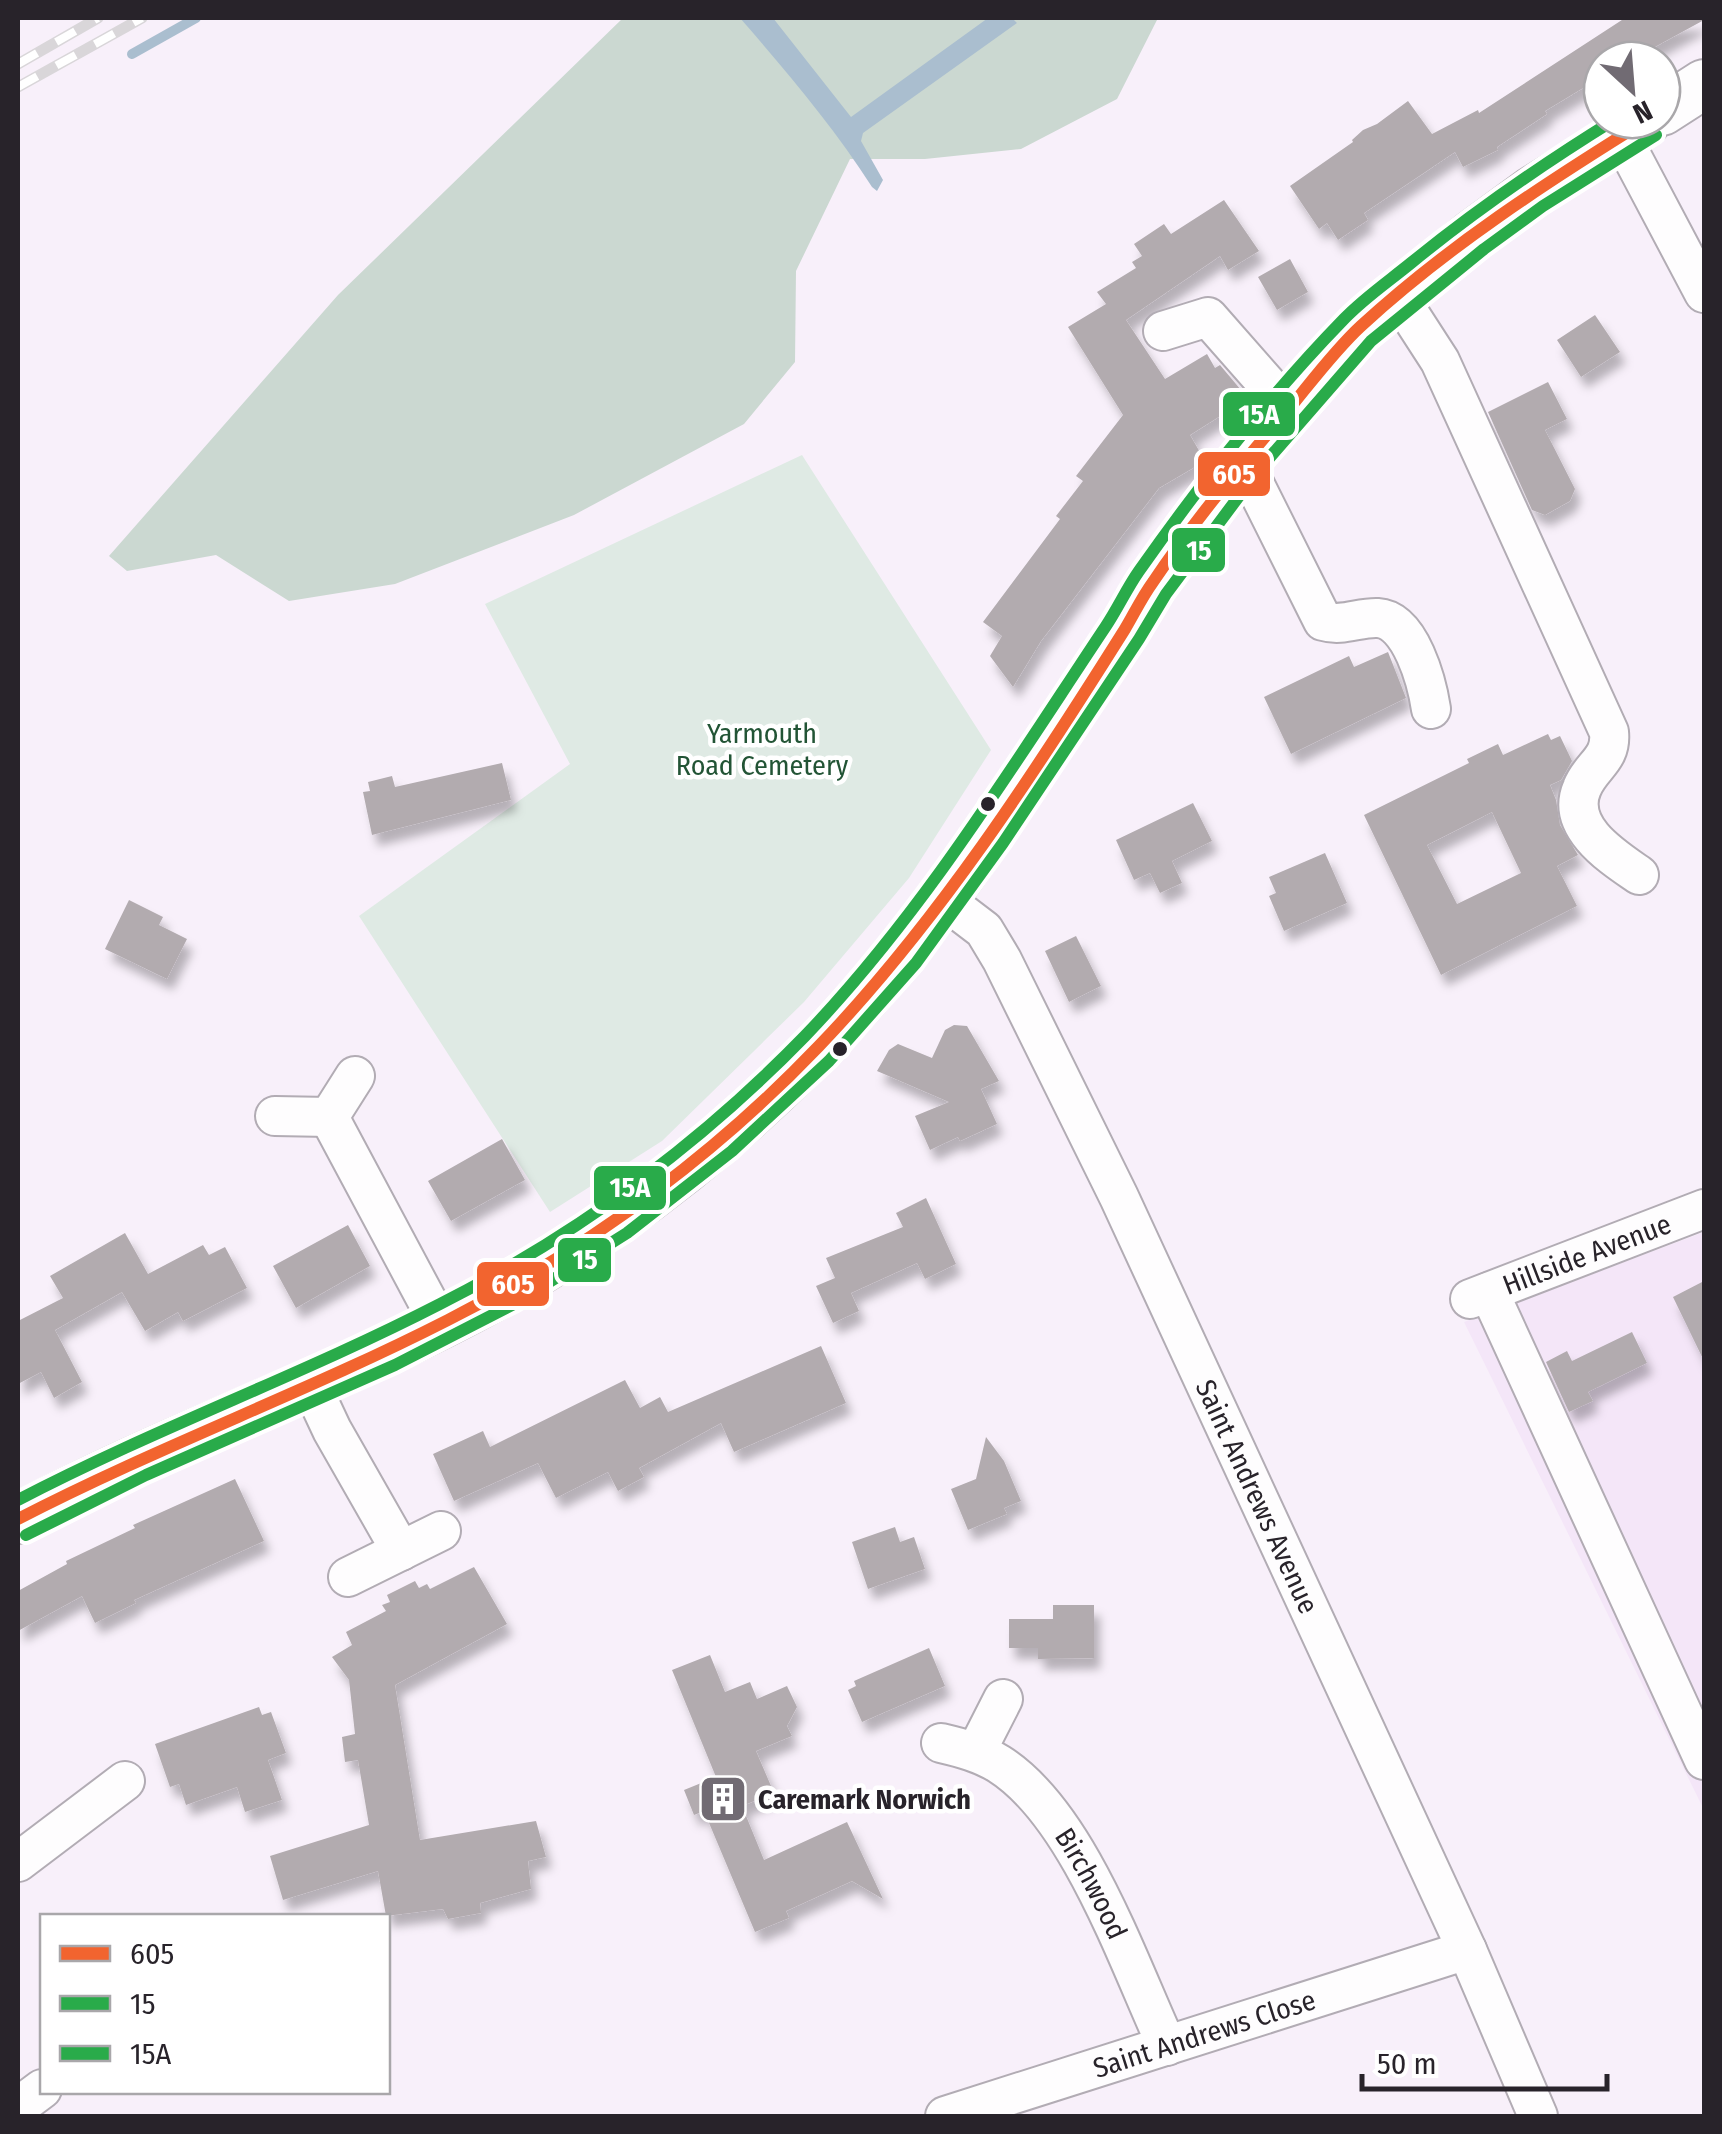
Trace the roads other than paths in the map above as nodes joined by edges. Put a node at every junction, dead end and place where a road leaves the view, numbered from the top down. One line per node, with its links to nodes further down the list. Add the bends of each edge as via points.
1 (1704, 84): 2 (main road)
2 (1682, 98)
3 (1615, 140): 6 (main road, via 1533,192)
4 (1639, 140): 5 (street)
5 (1704, 293)
6 (1398, 296): 8 (main road, via 1359,328); 11 (street, via 1440,360 1609,732 1608,754 1582,787 1581,812 1592,841)
7 (1162, 331): 8 (street, via 1206,306)
8 (1289, 409): 9 (main road)
9 (1243, 462): 10 (street, via 1323,621 1389,620 1419,662); 12 (main road, via 1151,584)
10 (1431, 709)
11 (1639, 875)
12 (942, 898): 17 (main road, via 851,1010 704,1155 557,1258); 27 (street, Saint Andrews Avenue, via 984,930 1010,976)
13 (355, 1076): 15 (street)
14 (275, 1116): 15 (street)
15 (329, 1117): 17 (street)
16 (1704, 1209): 24 (street, Hillside Avenue, via 1480,1295)
17 (440, 1323): 18 (main road)
18 (310, 1383): 19 (main road); 21 (street)
19 (18, 1519)
20 (440, 1531): 21 (street)
21 (401, 1551): 22 (street)
22 (348, 1577)
23 (1003, 1699): 28 (street, Birchwood, via 959,1748 1001,1765 1063,1828)
24 (1704, 1760)
25 (125, 1781): 26 (street)
26 (18, 1862)
27 (1467, 1950): 28 (street, Saint Andrews Close); 32 (street, Saint Andrews Avenue)
28 (1166, 2046): 31 (street, Saint Andrews Close)
29 (40, 2090): 30 (street)
30 (18, 2107)
31 (945, 2116)
32 (1538, 2116)

